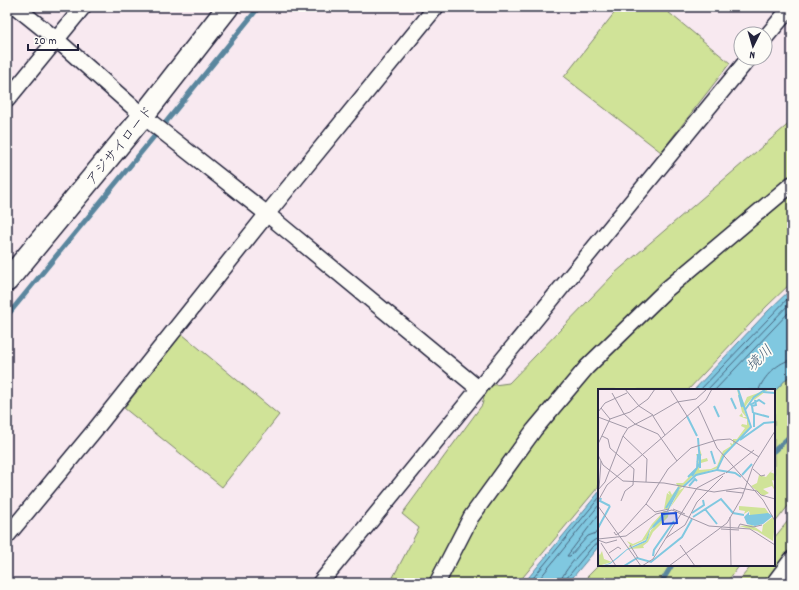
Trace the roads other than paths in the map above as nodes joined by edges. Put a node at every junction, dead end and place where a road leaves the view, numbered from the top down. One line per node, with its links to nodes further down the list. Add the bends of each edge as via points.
1 (16, 7): 7 (street)
2 (83, 7): 7 (street)
3 (228, 7): 10 (street, アジサイロード)
4 (436, 7): 12 (street)
5 (791, 7): 6 (street)
6 (773, 28)
7 (57, 40): 9 (street); 10 (street)
8 (742, 66): 14 (street)
9 (7, 100)
10 (143, 116): 12 (street); 13 (street, アジサイロード)
11 (792, 184): 18 (street, via 667,289 587,367 534,430 471,517)
12 (267, 214): 14 (street); 15 (street)
13 (7, 281)
14 (479, 389): 17 (street)
15 (7, 536)
16 (792, 559): 19 (street)
17 (320, 583)
18 (437, 583)
19 (774, 583)

